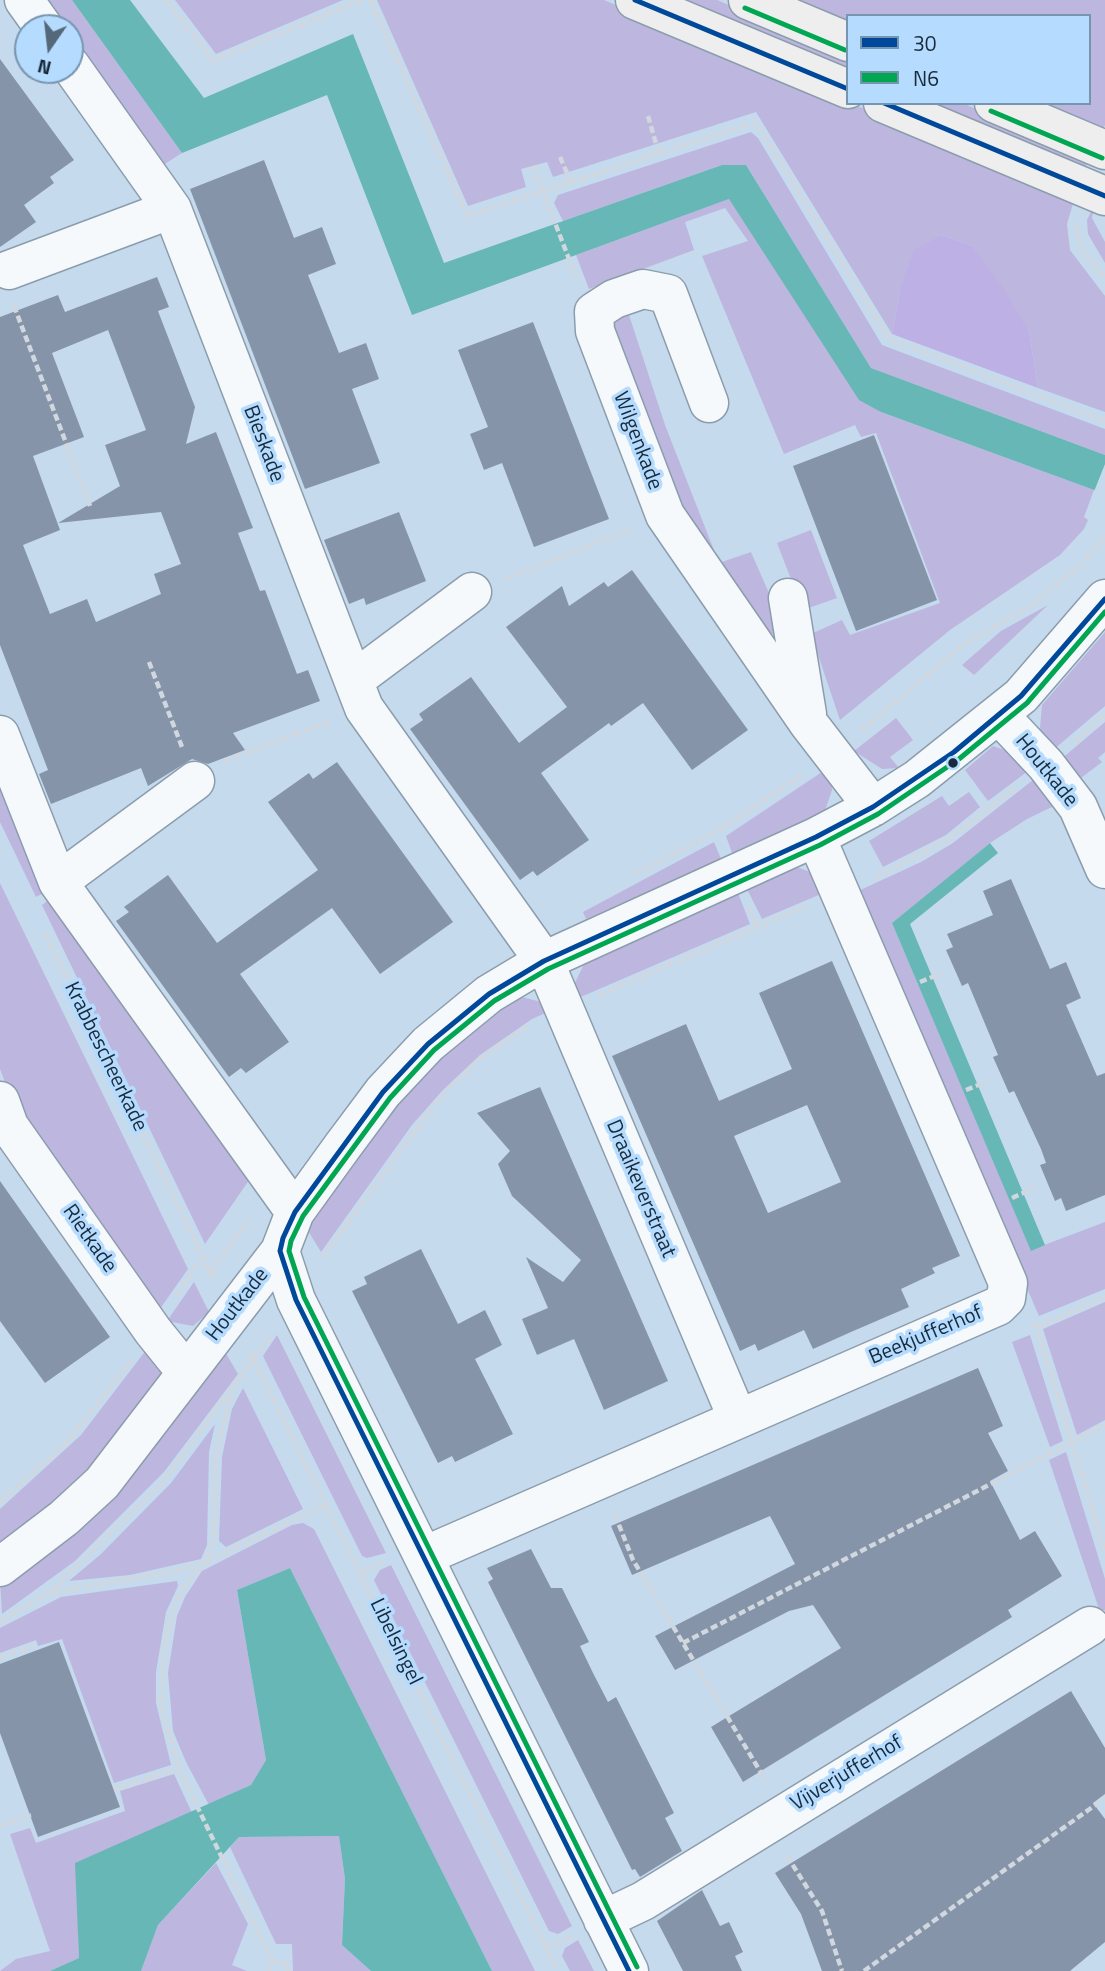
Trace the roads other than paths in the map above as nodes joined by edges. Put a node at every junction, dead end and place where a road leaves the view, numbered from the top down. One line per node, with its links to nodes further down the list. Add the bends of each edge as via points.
1 (635, 0): 5 (main road)
2 (748, 0): 3 (main road)
3 (846, 41)
4 (83, 84): 10 (street, Bieskade)
5 (846, 88)
6 (888, 105): 9 (main road)
7 (999, 105): 8 (main road)
8 (1105, 150)
9 (1105, 196)
10 (172, 209): 11 (street); 16 (street, Bieskade)
11 (9, 270)
12 (709, 402): 18 (street, Wilgenkade, via 668,294 643,289 594,312 596,331 665,515)
13 (472, 592): 16 (street)
14 (788, 598): 18 (street, Wilgenkade)
15 (1105, 599): 17 (street, Houtkade)
16 (359, 694): 25 (street, Bieskade)
17 (999, 715): 21 (street, Houtkade); 23 (street, Houtkade, via 1078,807)
18 (809, 724): 21 (street, Wilgenkade)
19 (0, 736): 24 (street)
20 (193, 777): 24 (street)
21 (873, 807): 22 (street, Houtkade)
22 (816, 837): 25 (street, Houtkade); 30 (street, Beekjufferhof, via 1008,1283 1006,1298 998,1306)
23 (1105, 869)
24 (58, 882): 27 (street)
25 (544, 961): 27 (street, Houtkade, via 489,994 428,1044 383,1092); 30 (street, Draaikeverstraat)
26 (0, 1101): 29 (street, Rietkade, via 9,1126)
27 (295, 1212): 28 (street, Houtkade)
28 (280, 1251): 29 (street, Houtkade); 31 (street, via 296,1300)
29 (186, 1372): 32 (street, Houtkade, via 102,1483)
30 (737, 1417): 31 (street, Beekjufferhof)
31 (424, 1556): 34 (street)
32 (0, 1567)
33 (1090, 1626): 34 (street, Vijverjufferhof, via 643,1901)
34 (603, 1920): 35 (street)
35 (629, 1971)

